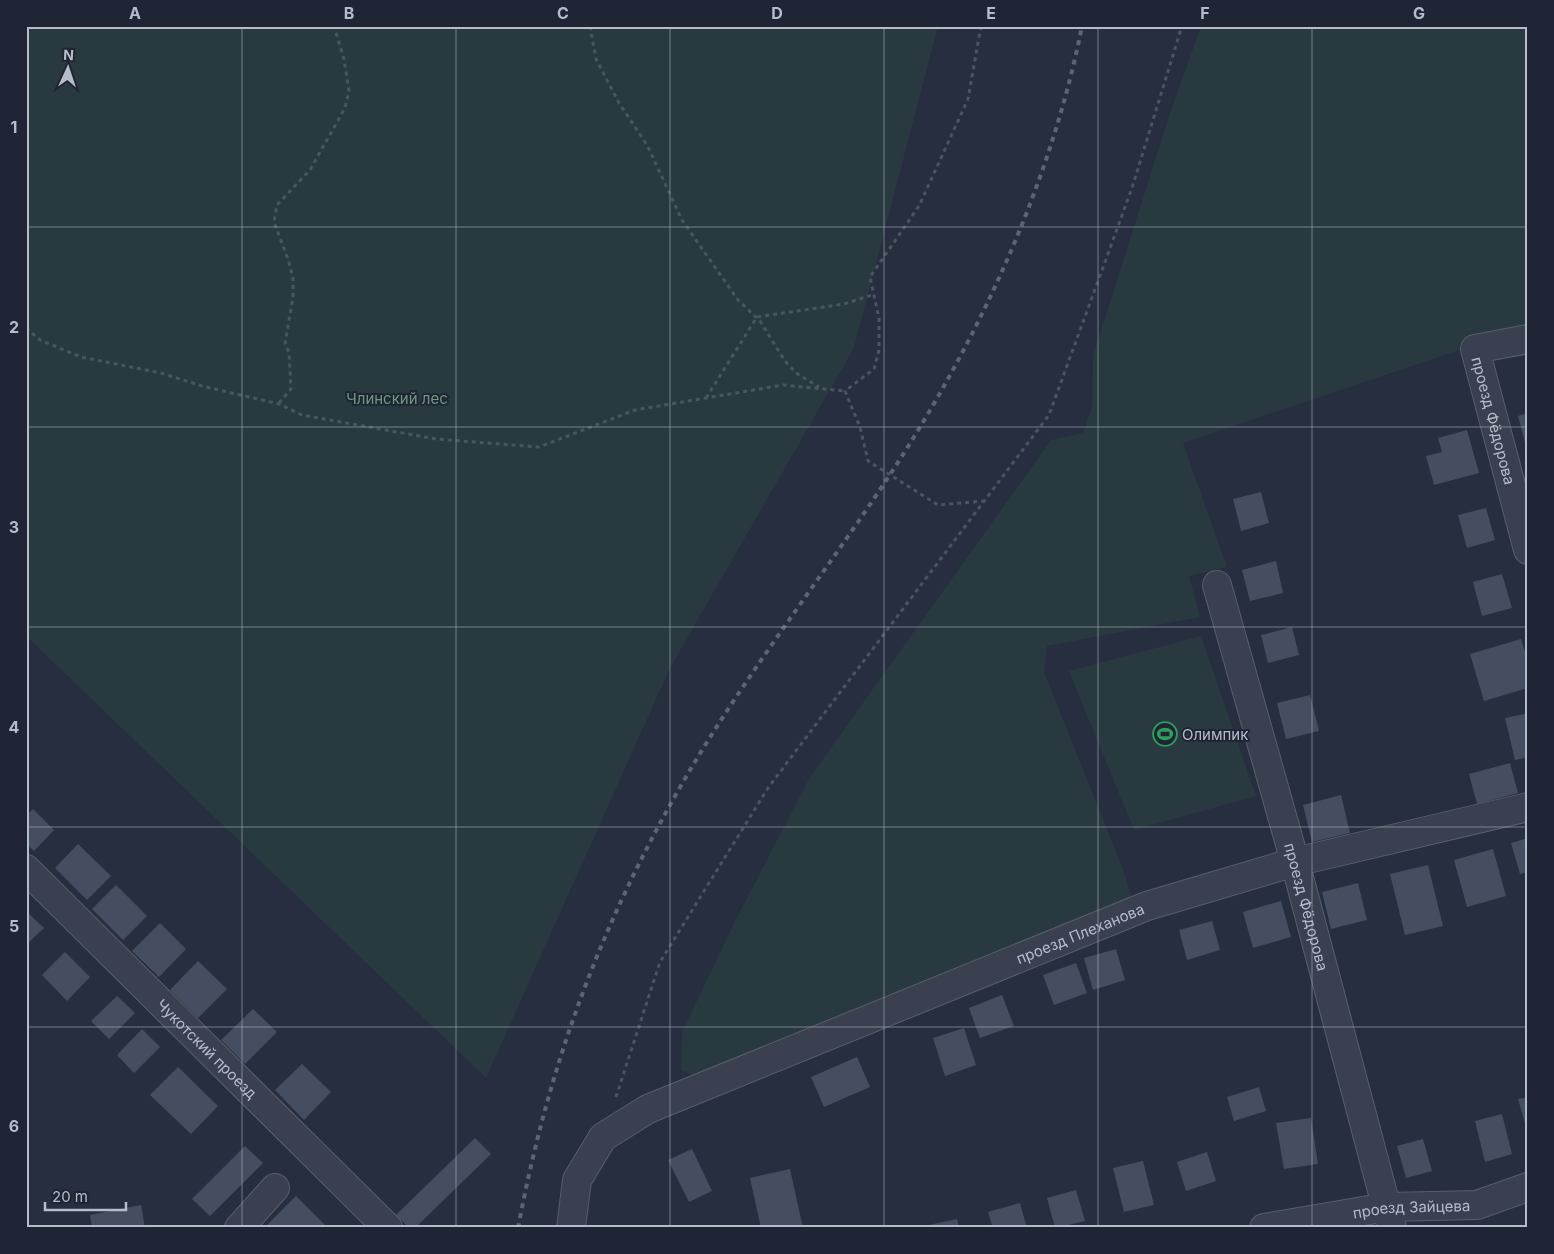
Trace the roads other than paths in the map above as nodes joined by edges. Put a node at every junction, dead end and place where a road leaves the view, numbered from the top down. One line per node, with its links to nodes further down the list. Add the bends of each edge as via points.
1 (1528, 339): 2 (street, проезд Фёдорова, via 1476,349)
2 (1528, 550)
3 (1217, 585): 5 (street, проезд Фёдорова)
4 (1528, 807): 5 (street, проезд Плеханова)
5 (1295, 862): 9 (street, проезд Фёдорова); 12 (street, проезд Плеханова, via 1147,906 648,1109 603,1137 577,1180)
6 (26, 869): 11 (street, Чукотский проезд)
7 (1528, 1187): 9 (street, проезд Зайцева, via 1477,1205)
8 (275, 1188): 10 (street)
9 (1390, 1218): 13 (street, проезд Зайцева)
10 (239, 1228)
11 (388, 1228)
12 (571, 1228)
13 (1264, 1228)

